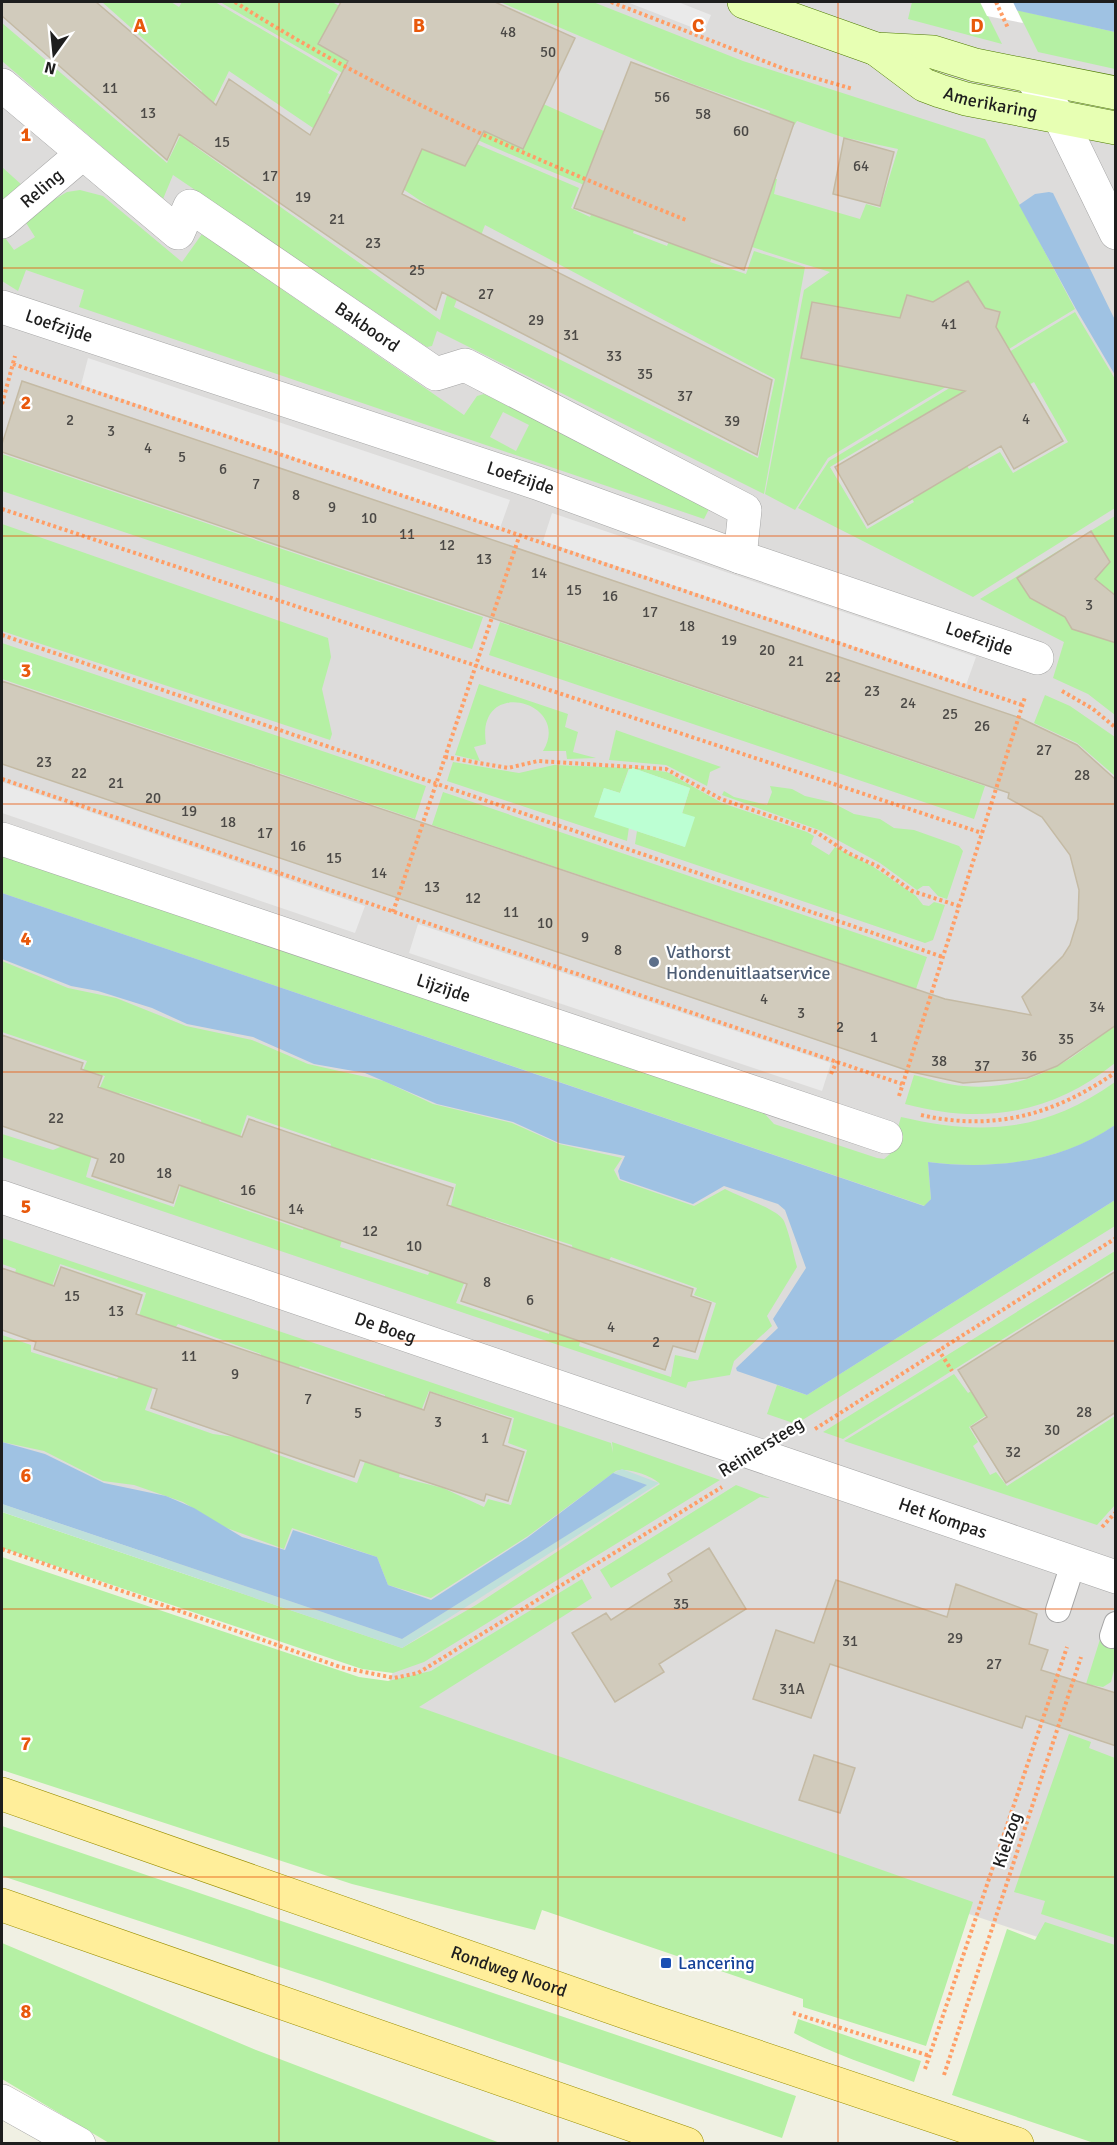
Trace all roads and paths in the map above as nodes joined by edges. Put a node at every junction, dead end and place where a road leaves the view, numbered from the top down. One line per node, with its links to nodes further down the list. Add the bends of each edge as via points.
1 (235, 2): 14 (path, via 425,108 548,165)
2 (611, 2): 9 (path, via 787,70)
3 (744, 2): 6 (street, Amerikaring)
4 (996, 2): 5 (path)
5 (1004, 18)
6 (876, 49): 7 (street, Amerikaring, via 933,52); 11 (street, Amerikaring, via 924,85 966,99)
7 (1031, 77): 10 (street, Amerikaring); 11 (street)
8 (2, 85): 13 (street, Bakboord)
9 (861, 91)
10 (1116, 93)
11 (1060, 118): 12 (street, Amerikaring); 16 (street)
12 (1116, 129)
13 (82, 154): 15 (street, Reling); 22 (street, Bakboord, via 178,233 190,206 436,374 465,365 745,510)
14 (686, 220)
15 (2, 222)
16 (1116, 233)
17 (14, 311): 18 (path); 22 (street, Loefzijde, via 537,483)
18 (13, 364): 19 (path); 21 (path)
19 (2, 404)
20 (2, 509): 24 (path)
21 (519, 537): 24 (path); 26 (path)
22 (740, 557): 25 (street, Loefzijde)
23 (2, 635): 30 (path)
24 (476, 666): 28 (path); 31 (path)
25 (1034, 670): 26 (path); 27 (path)
26 (1022, 705): 31 (path)
27 (1116, 728)
28 (445, 757): 30 (path); 33 (path, via 508,768 538,761 666,769 721,799 816,832 878,866 912,891)
29 (2, 779): 34 (path)
30 (437, 783): 34 (path); 35 (path)
31 (982, 833): 33 (path)
32 (2, 839): 38 (street, Lijzijde)
33 (959, 906): 35 (path)
34 (393, 912): 37 (path)
35 (942, 957): 37 (path)
36 (1116, 1072): 38 (path, via 1061,1105 1023,1117)
37 (902, 1084): 38 (path)
38 (890, 1123)
39 (2, 1197): 43 (street, De Boeg)
40 (1116, 1238): 41 (path, Reiniersteeg)
41 (938, 1348): 42 (path); 43 (path, Reiniersteeg)
42 (952, 1371)
43 (771, 1457): 44 (path, Reiniersteeg, via 418,1673 394,1678 340,1667); 45 (street, Het Kompas)
44 (2, 1550)
45 (1074, 1561): 46 (street, Het Kompas); 47 (lane)
46 (1113, 1567)
47 (1058, 1610)
48 (1071, 1636): 52 (path, via 930,2056)
49 (1083, 1653): 54 (path, Kielzog)
50 (2, 1794): 54 (main road, Rondweg Noord, via 645,2019)
51 (2, 1905): 56 (main road)
52 (793, 2013)
53 (2, 2101): 55 (street)
54 (931, 2114): 57 (main road, Rondweg Noord)
55 (79, 2144)
56 (687, 2144)
57 (1017, 2144)

